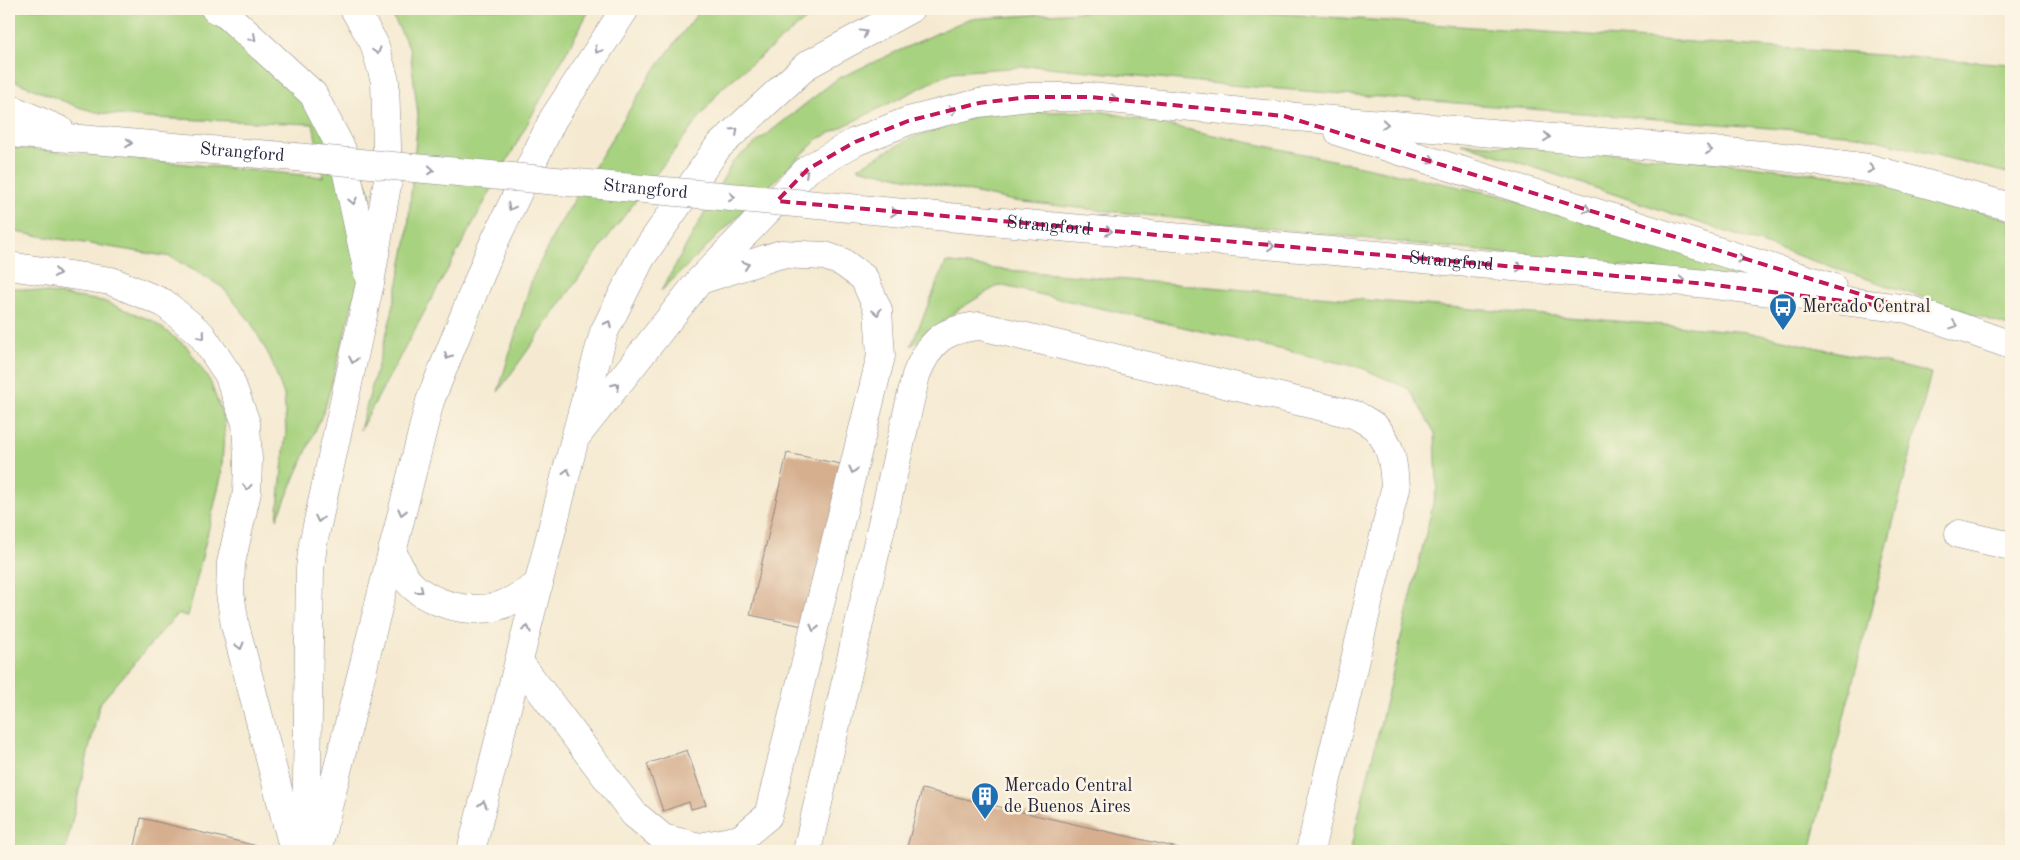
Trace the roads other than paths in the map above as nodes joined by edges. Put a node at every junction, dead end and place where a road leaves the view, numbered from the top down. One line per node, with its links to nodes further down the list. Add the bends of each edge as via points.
1 (214, 9): 12 (main road, one-way to 12, via 227,15 314,94 342,150)
2 (354, 9): 12 (main road, one-way to 12, via 374,42 385,81 388,179)
3 (625, 9): 18 (main road, one-way to 18, via 553,119 490,251 430,401)
4 (910, 9): 15 (main road, one-way to 4, via 604,332 641,258 718,147 807,65)
5 (9, 108): 8 (main road, Strangford)
6 (1284, 116): 9 (main road, one-way to 9, via 1775,156 1868,168); 11 (main road, one-way to 6, via 808,170 855,142 908,121 979,103 1029,97 1090,97); 13 (main road, one-way to 13)
7 (9, 133): 8 (main road, Strangford)
8 (80, 139): 13 (main road, Strangford, one-way to 13, bridge, via 1707,284)
9 (2011, 206)
10 (9, 266): 21 (main road, one-way to 21, via 111,281 164,303 201,334 228,374 246,423 248,460 247,492 231,563 230,593 235,625)
11 (700, 280): 15 (main road, one-way to 11); 20 (main road, one-way to 20, via 781,254 825,256 842,262 864,278 878,310 881,356 768,816 740,838 700,847 663,838 634,814)
12 (370, 283): 22 (main road, one-way to 22, via 310,570)
13 (1908, 309): 14 (main road, Strangford, one-way to 14)
14 (2011, 345)
15 (575, 438): 19 (main road, one-way to 15)
16 (1959, 534): 17 (main road)
17 (2011, 546)
18 (392, 551): 19 (main road, one-way to 19, via 405,577 424,594 446,605 470,609 494,607); 23 (main road)
19 (539, 584): 20 (main road, one-way to 19)
20 (519, 662): 24 (main road, one-way to 20)
21 (294, 851)
22 (306, 851)
23 (317, 851)
24 (471, 851)
25 (807, 851): 26 (main road, via 916,375 925,354 942,337 959,328 980,326 1356,415 1375,427 1389,447 1395,489)
26 (1310, 851)

